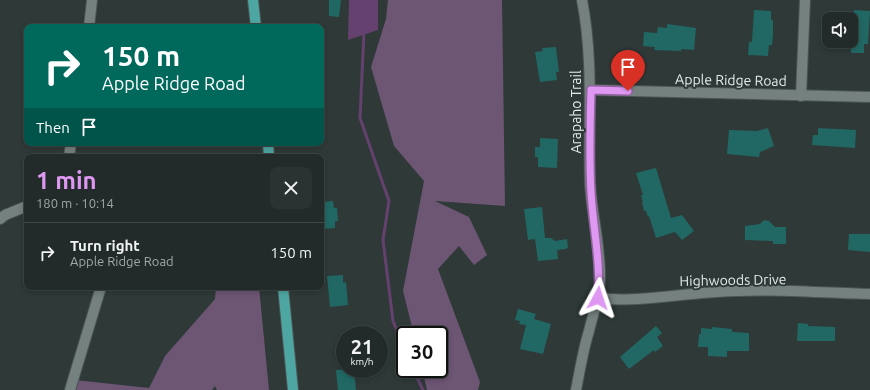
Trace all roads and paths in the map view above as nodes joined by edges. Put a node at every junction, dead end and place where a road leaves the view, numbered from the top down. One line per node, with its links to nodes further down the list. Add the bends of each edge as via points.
1 (92, 0): 5 (street)
2 (253, 0): 6 (main road)
3 (582, 0): 7 (street, Arapaho Trail, via 589,46)
4 (806, 0): 8 (street)
5 (89, 24)
6 (256, 24)
7 (591, 90): 8 (street, Apple Ridge Road); 15 (street, Arapaho Trail, via 589,155 599,259)
8 (801, 96): 9 (street, Apple Ridge Road)
9 (870, 98)
10 (24, 207): 11 (street, via 5,215)
11 (0, 220)
12 (100, 290): 16 (street)
13 (283, 290): 17 (main road)
14 (870, 294): 15 (street, Highwoods Drive, via 753,291 634,300)
15 (598, 298): 18 (street, Arapaho Trail, via 588,331)
16 (70, 390)
17 (293, 390)
18 (576, 390)

